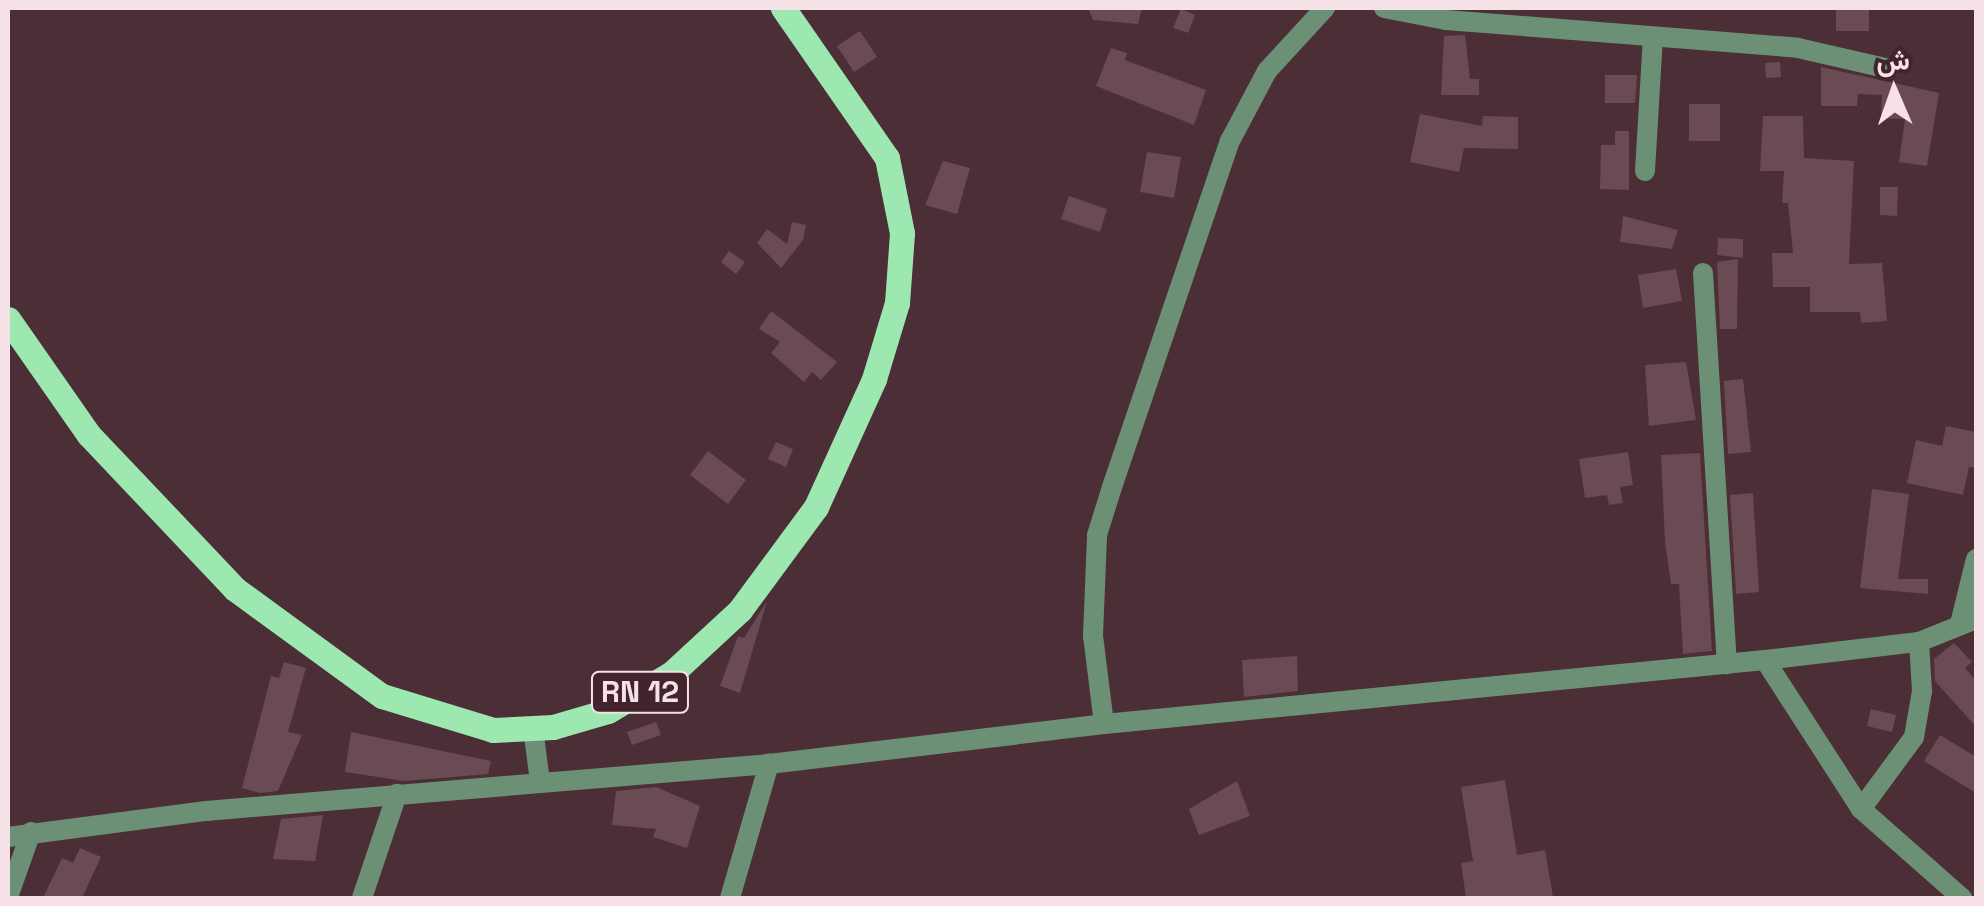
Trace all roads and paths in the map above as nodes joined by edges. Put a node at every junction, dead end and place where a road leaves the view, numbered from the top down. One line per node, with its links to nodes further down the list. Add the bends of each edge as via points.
1 (783, 8): 15 (main road, RN 12, via 886,158 902,233 897,304 874,379 816,507 740,610 672,673 608,711)
2 (1326, 8): 14 (street, via 1266,70 1230,141 1112,487 1097,536 1093,636)
3 (1384, 8): 4 (street, via 1446,20)
4 (1653, 37): 5 (street, via 1798,48); 6 (street)
5 (1890, 69)
6 (1645, 171)
7 (1703, 273): 13 (street)
8 (8, 319): 15 (main road, RN 12, via 89,435 235,588 382,696 492,730)
9 (1976, 559): 10 (street)
10 (1968, 622): 11 (street)
11 (1919, 642): 12 (street); 19 (street, via 1922,690 1914,737)
12 (1765, 660): 13 (street); 19 (street)
13 (1728, 664): 14 (street)
14 (1104, 724): 16 (street)
15 (533, 728): 17 (street)
16 (769, 764): 17 (street); 24 (street)
17 (540, 782): 18 (street)
18 (397, 794): 20 (street); 23 (street)
19 (1861, 809): 25 (street)
20 (32, 832): 21 (street); 22 (street)
21 (8, 836)
22 (8, 896)
23 (362, 898)
24 (730, 898)
25 (1962, 898)

